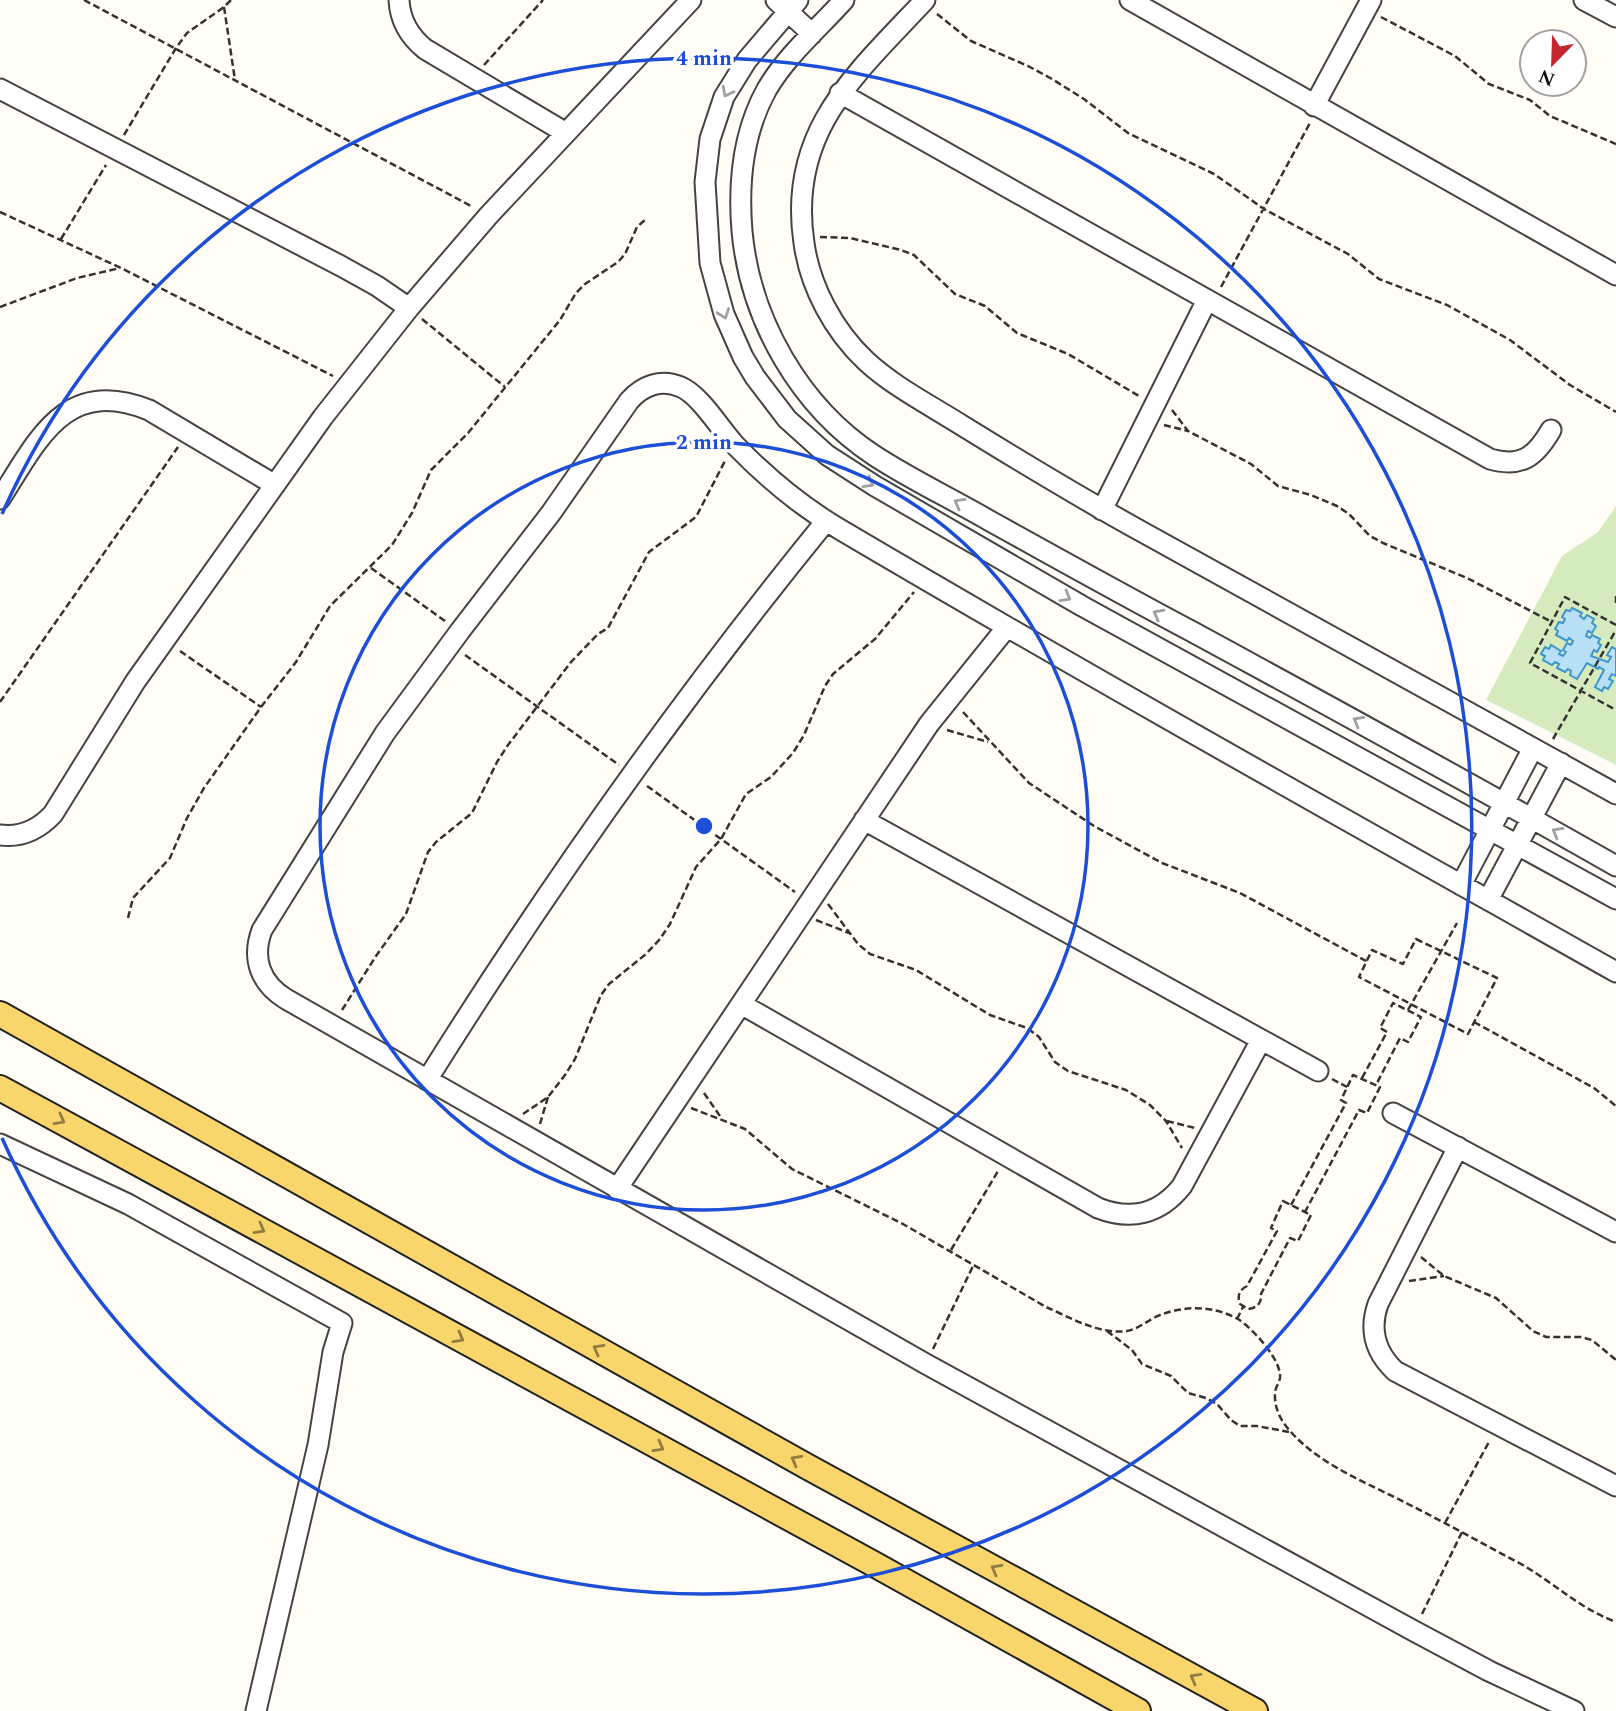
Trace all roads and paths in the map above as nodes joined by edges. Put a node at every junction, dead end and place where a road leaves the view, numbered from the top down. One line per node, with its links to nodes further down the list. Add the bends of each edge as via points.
1 (84, 0): 15 (path)
2 (231, 0): 12 (path)
3 (399, 0): 16 (street, via 405,25 417,42)
4 (543, 0): 16 (path)
5 (691, 0): 21 (street)
6 (1130, 0): 20 (street)
7 (1584, 0): 13 (street)
8 (923, 2): 19 (street); 23 (path, via 971,41 1052,79 1128,133 1214,174)
9 (836, 3): 14 (street)
10 (788, 4): 14 (street); 66 (street, one-way to 66, via 724,97 710,139 705,182 710,263 724,314 743,357 787,419 857,476 1082,606)
11 (1368, 5): 20 (street); 22 (path, via 1455,55 1489,84)
12 (224, 7): 15 (path, via 187,33); 17 (path)
13 (1616, 17)
14 (812, 34): 63 (street, one-way to 14, via 876,456 816,404 785,361 761,314 747,265 741,216 743,166 754,117 783,65)
15 (176, 48): 17 (path)
16 (473, 78): 21 (street)
17 (235, 81): 25 (path)
18 (0, 89): 32 (street, via 341,266)
19 (840, 93): 27 (street, via 820,127 807,164); 30 (street)
20 (1316, 107): 23 (path); 29 (street)
21 (566, 133): 25 (street)
22 (1616, 144)
23 (1264, 209): 30 (path); 36 (path, via 1348,254 1379,279 1479,322)
24 (0, 212): 28 (path)
25 (489, 215): 32 (street)
26 (646, 219): 34 (path, via 625,254 584,284)
27 (803, 237): 35 (path, via 850,238 914,256 955,294 985,306 1017,333 1088,365); 43 (street, via 809,267 826,308 866,361)
28 (121, 268): 31 (path, via 66,282); 33 (path)
29 (1616, 275)
30 (1210, 301): 35 (street); 38 (street, via 1490,459 1524,459 1540,449)
31 (0, 307)
32 (409, 308): 33 (street); 34 (path)
33 (349, 384): 41 (street)
34 (505, 387): 45 (path, via 431,470 403,528)
35 (1153, 407): 37 (path); 37 (path); 43 (street)
36 (1616, 412)
37 (1188, 430): 49 (path, via 1251,464 1278,486 1337,506 1383,543 1467,578)
38 (1551, 430)
39 (188, 433): 41 (street); 42 (street, via 135,404 107,400 80,405 44,431); 56 (path)
40 (734, 444): 44 (street, via 777,485); 52 (street, via 689,391 666,383 641,389); 86 (path, via 695,517 649,552 608,628 570,662 508,745 472,813 428,852 406,914)
41 (275, 485): 53 (street)
42 (0, 499)
43 (1102, 510): 61 (street)
44 (826, 521): 46 (street); 91 (street, via 616,793)
45 (371, 568): 52 (path); 57 (path, via 330,606 296,662)
46 (925, 578): 50 (street); 94 (path, via 875,639 829,680 793,753 777,772 746,793 721,839 696,867 660,939 601,995 575,1059)
47 (1616, 596): 48 (path)
48 (1616, 603)
49 (1552, 622): 51 (path, via 1565,597); 54 (path, via 1530,663)
50 (1007, 627): 55 (street); 70 (street)
51 (1616, 627): 54 (path)
52 (460, 631): 86 (street, via 385,733 258,940 260,969 270,987)
53 (165, 641): 57 (path); 67 (street, via 53,814 29,832)
54 (1581, 691): 58 (path); 61 (path)
55 (950, 698): 59 (street); 60 (path)
56 (0, 702)
57 (261, 707): 75 (path, via 194,804 170,858 133,898)
58 (1616, 709)
59 (929, 724): 60 (path); 65 (street)
60 (991, 743): 79 (path, via 1029,783 1094,826 1172,867 1240,893)
61 (1546, 755): 62 (street); 63 (street); 64 (street)
62 (1616, 794)
63 (1504, 802): 64 (street); 66 (street)
64 (1532, 818): 68 (street); 69 (street, one-way to 64)
65 (864, 820): 71 (street); 87 (street)
66 (1490, 828): 68 (street); 70 (street)
67 (0, 835)
68 (1518, 844): 72 (street); 73 (street)
69 (1616, 866)
70 (1461, 885): 73 (street)
71 (817, 890): 74 (street); 77 (path)
72 (1616, 899)
73 (1488, 900): 80 (street)
74 (801, 914): 77 (path); 81 (street)
75 (128, 918)
76 (1457, 923): 78 (path)
77 (849, 933): 99 (path, via 870,954 916,970 990,1015 1027,1028 1068,1071 1126,1090)
78 (1441, 951): 79 (path, via 1416,939 1403,964 1372,950); 82 (path); 85 (path, via 1497,978)
79 (1366, 961): 82 (path, via 1359,977)
80 (1616, 972)
81 (740, 1004): 89 (street); 105 (street)
82 (1412, 1004): 83 (path); 85 (path, via 1468,1034)
83 (1408, 1010): 90 (path, via 1394,1003 1380,1028 1387,1032); 92 (path, via 1421,1017 1408,1042 1400,1038)
84 (0, 1014): 130 (main road, one-way to 84, via 808,1467)
85 (1474, 1022): 96 (path, via 1594,1088)
86 (332, 1025): 91 (street)
87 (1261, 1040): 88 (street); 101 (street)
88 (1318, 1071)
89 (692, 1076): 95 (street); 98 (path)
90 (1362, 1078): 92 (path); 108 (path, via 1353,1074 1341,1100 1346,1103)
91 (427, 1080): 100 (street)
92 (1376, 1085): 109 (path, via 1380,1087 1367,1114 1359,1110)
93 (0, 1088): 129 (main road, one-way to 129)
94 (548, 1097): 100 (path); 102 (path)
95 (675, 1102): 98 (path); 107 (street)
96 (1616, 1106)
97 (1393, 1112): 104 (street)
98 (722, 1119): 112 (path, via 745,1129 792,1169)
99 (1166, 1121): 101 (path); 106 (path)
100 (506, 1125): 102 (street)
101 (1211, 1132): 106 (street)
102 (535, 1142): 107 (street)
103 (0, 1144): 128 (street, via 128,1204 342,1323)
104 (1458, 1147): 110 (street); 111 (street)
105 (1007, 1157): 106 (street, via 1098,1208 1121,1215 1143,1214 1165,1204); 112 (path)
106 (1193, 1166)
107 (617, 1188): 120 (street)
108 (1291, 1205): 109 (path); 116 (path, via 1283,1201 1271,1227 1277,1231 1240,1291 1238,1300)
109 (1305, 1212): 116 (path, via 1311,1214 1298,1241 1290,1238 1260,1303)
110 (1616, 1232)
111 (1408, 1243): 114 (path); 115 (street)
112 (951, 1250): 113 (path)
113 (974, 1264): 118 (path, via 1046,1307); 120 (path)
114 (1444, 1276): 115 (path); 119 (path, via 1496,1298 1533,1331 1546,1337 1592,1340)
115 (1386, 1288): 121 (street, via 1373,1325 1377,1348 1388,1364)
116 (1244, 1307): 117 (path)
117 (1237, 1319): 118 (path, via 1210,1309 1181,1310 1161,1314 1127,1331); 122 (path, via 1253,1329 1268,1349 1280,1378 1275,1391 1279,1417)
118 (1105, 1329): 122 (path, via 1142,1364 1171,1376 1188,1393 1217,1404 1240,1426)
119 (1616, 1360)
120 (926, 1364): 127 (street)
121 (1498, 1424): 123 (street); 124 (path)
122 (1292, 1433): 124 (path, via 1327,1462)
123 (1616, 1486)
124 (1445, 1524): 125 (path)
125 (1462, 1532): 126 (path, via 1552,1582 1583,1608); 127 (path)
126 (1616, 1622)
127 (1414, 1631): 131 (street)
128 (256, 1711)
129 (1139, 1711)
130 (1255, 1711)
131 (1574, 1711)

